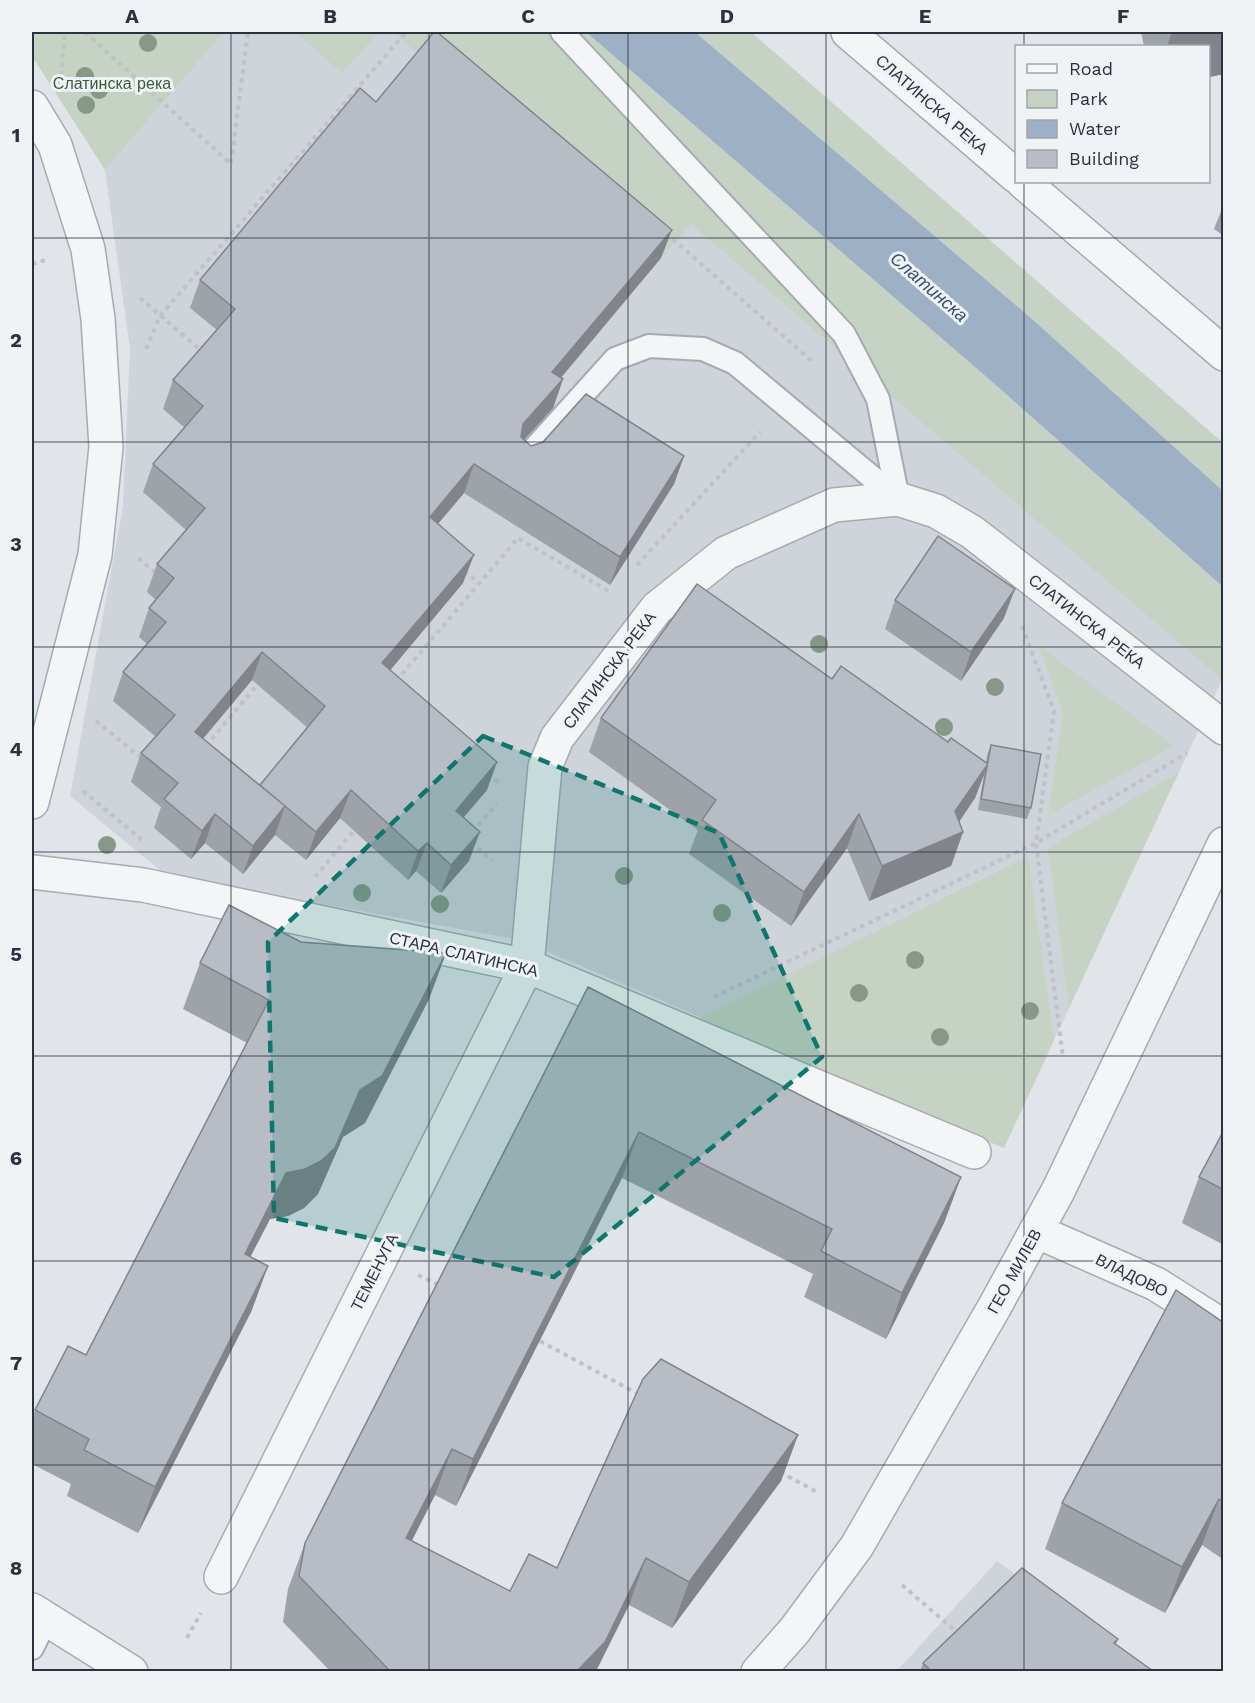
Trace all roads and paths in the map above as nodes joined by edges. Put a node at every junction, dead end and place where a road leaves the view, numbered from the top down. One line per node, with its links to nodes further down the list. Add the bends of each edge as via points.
1 (85, 32): 2 (path, via 231,164)
2 (248, 32)
3 (406, 32): 11 (path)
4 (562, 32): 17 (lane, via 844,334 878,399)
5 (848, 32): 7 (street, СЛАТИНСКА РЕКА)
6 (32, 107): 38 (street, via 55,145 88,249 98,319 105,447 95,555)
7 (1015, 174)
8 (1024, 183): 13 (street)
9 (658, 226): 15 (path, via 819,367)
10 (134, 294): 11 (path)
11 (160, 316): 12 (path); 14 (path, via 146,344)
12 (206, 354)
13 (1224, 354)
14 (145, 356)
15 (785, 404): 16 (lane, via 735,363 703,349 649,346 615,359); 17 (lane); 20 (path)
16 (523, 461)
17 (898, 499): 29 (street, СЛАТИНСКА РЕКА, via 936,512 972,532); 48 (street, СЛАТИНСКА РЕКА, via 834,505 726,553 657,608 557,738 545,767)
18 (136, 556): 21 (path)
19 (460, 567): 22 (path)
20 (634, 568)
21 (160, 577)
22 (480, 583): 23 (path, via 518,538 611,594); 26 (path)
23 (619, 586)
24 (1021, 623): 42 (path, via 1054,711)
25 (257, 685): 31 (path)
26 (391, 687)
27 (98, 709): 28 (path)
28 (95, 721): 30 (path); 33 (path)
29 (1224, 728)
30 (93, 732)
31 (206, 747)
32 (1194, 748): 42 (path)
33 (148, 763)
34 (483, 769): 37 (path)
35 (85, 780): 36 (path)
36 (83, 791): 40 (path); 44 (path)
37 (508, 791)
38 (33, 792)
39 (502, 799): 45 (path, via 467,838)
40 (75, 800)
41 (361, 821): 47 (path)
42 (1036, 843): 49 (path); 50 (path)
43 (1224, 844): 52 (street, ГЕО МИЛЕВ)
44 (150, 847)
45 (498, 866)
46 (32, 872): 48 (street, СТАРА СЛАТИНСКА, via 165,890)
47 (312, 881)
48 (527, 966): 49 (street, СТАРА СЛАТИНСКА); 58 (street, ТЕМЕНУГА)
49 (662, 1022): 51 (street, СТАРА СЛАТИНСКА)
50 (1063, 1059)
51 (974, 1152)
52 (1036, 1231): 53 (street, ВЛАДОВО, via 1156,1284); 64 (street, ГЕО МИЛЕВ, via 857,1546 795,1630)
53 (1224, 1327)
54 (540, 1341): 55 (path)
55 (643, 1397)
56 (776, 1470): 57 (path)
57 (817, 1492)
58 (221, 1577)
59 (902, 1585): 61 (path)
60 (39, 1614): 62 (lane); 63 (street)
61 (961, 1636)
62 (32, 1648)
63 (131, 1671)
64 (758, 1671)

